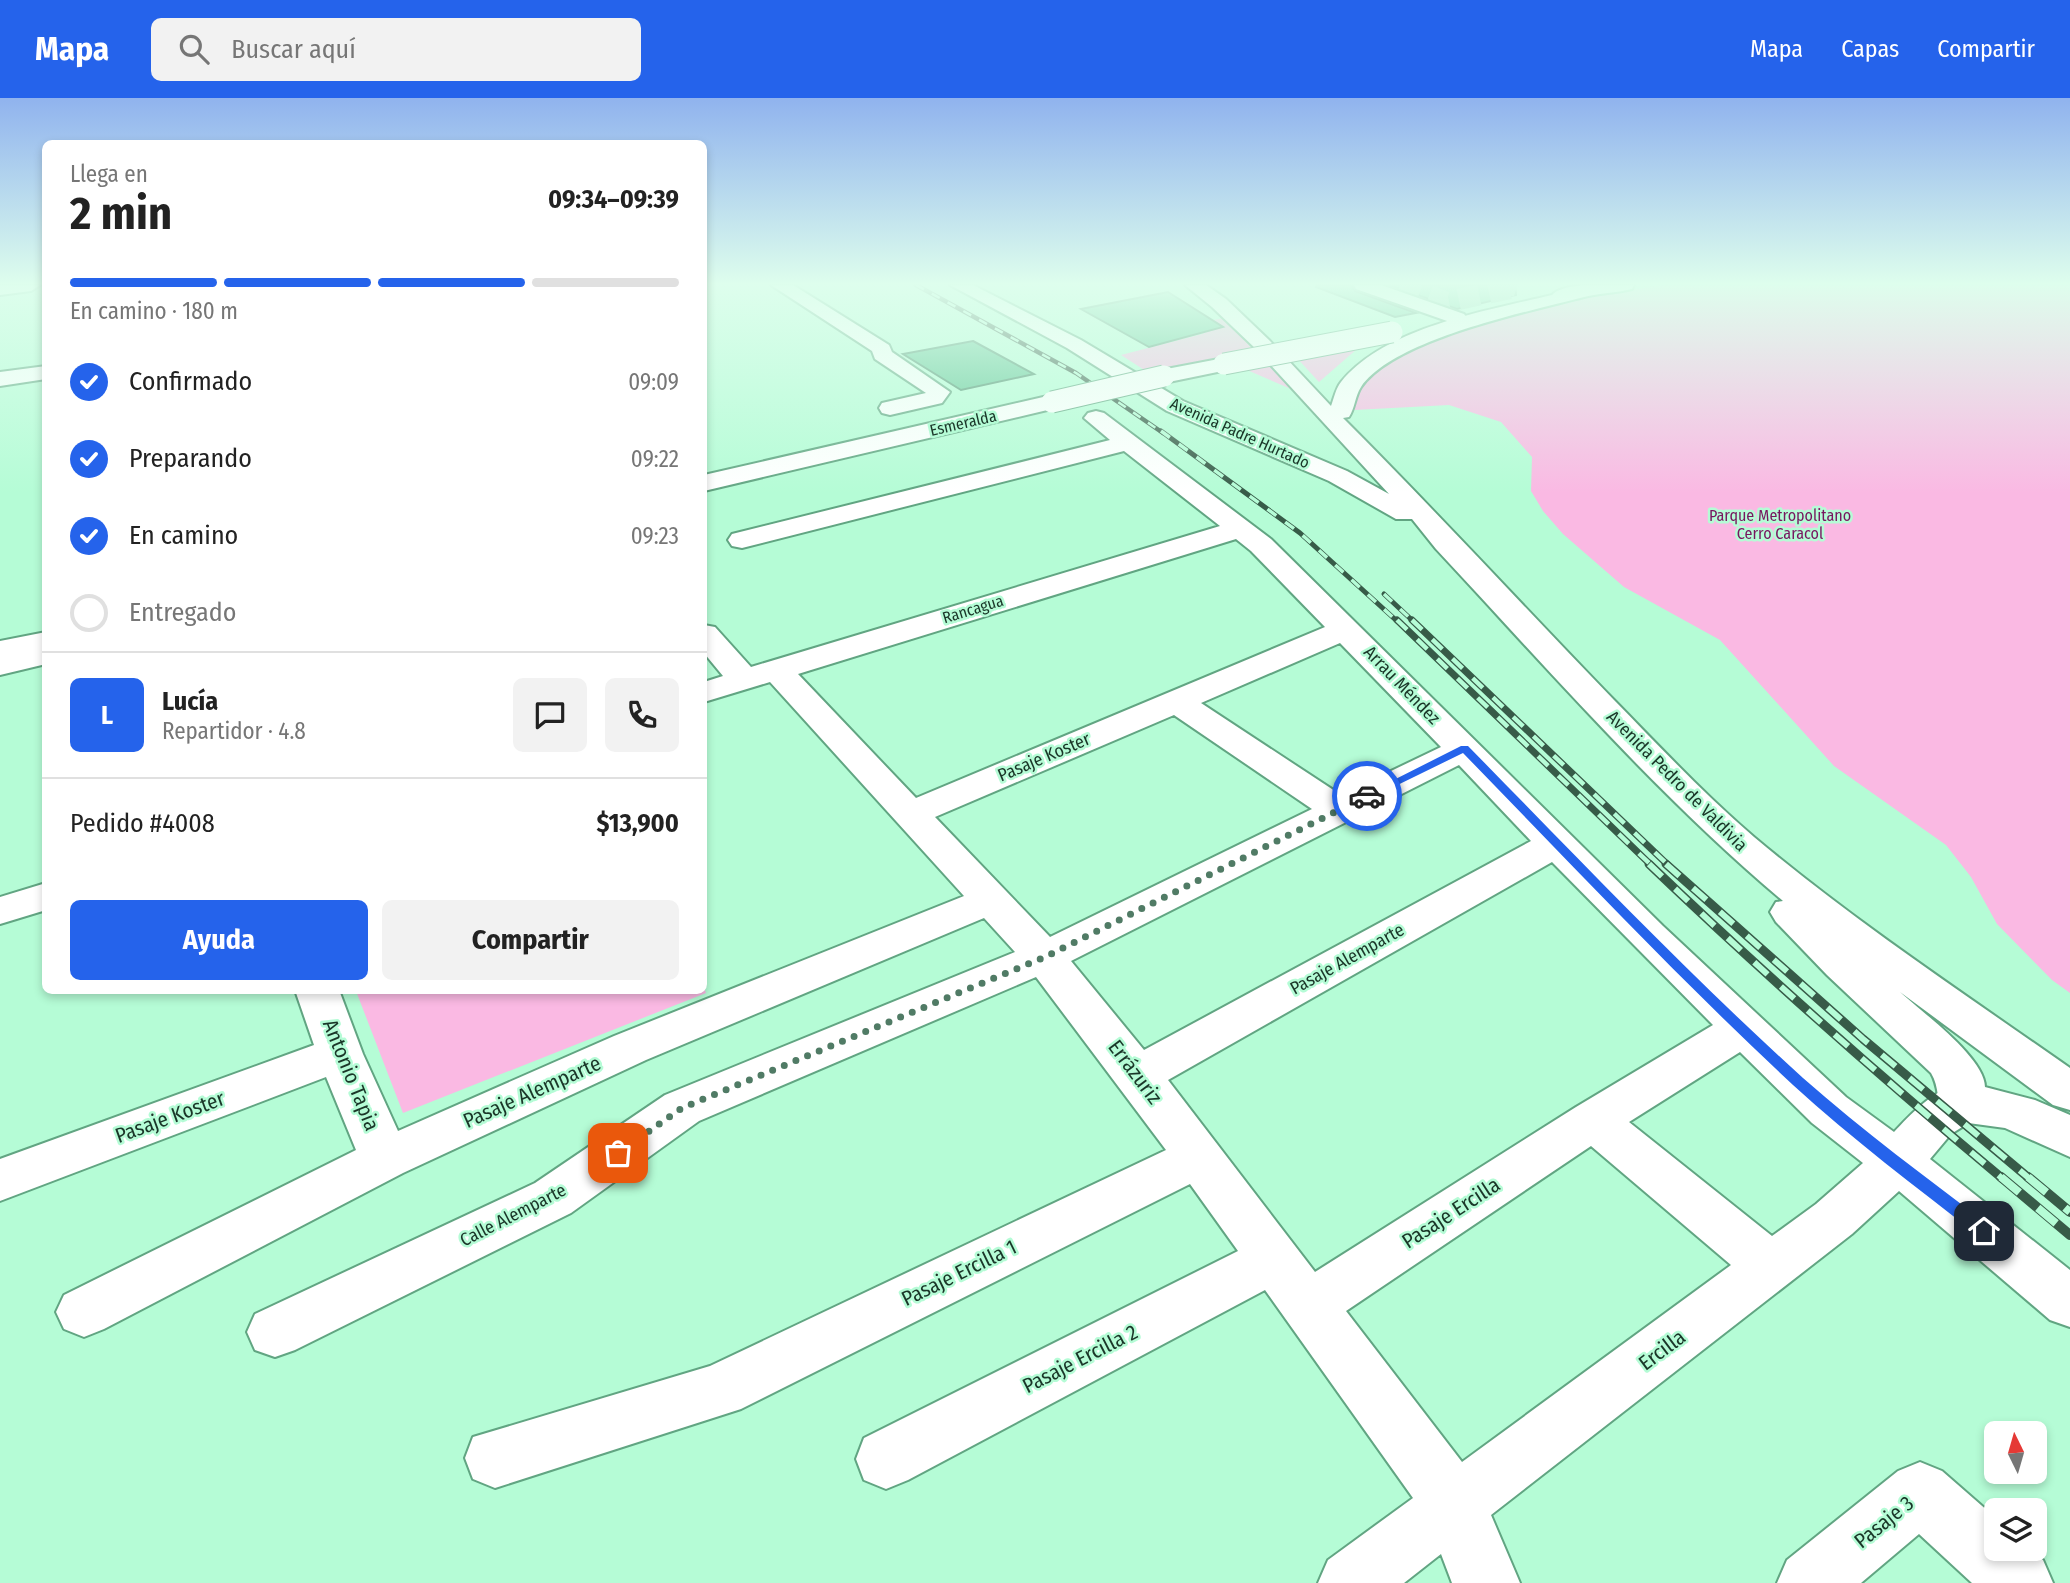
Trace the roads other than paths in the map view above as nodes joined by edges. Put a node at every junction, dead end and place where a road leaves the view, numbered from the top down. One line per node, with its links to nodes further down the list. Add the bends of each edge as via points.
1 (882, 354): 9 (street, via 939,392 934,398)
2 (1091, 354): 16 (street, Avenida Padre Hurtado, via 1175,406 1374,495)
3 (1274, 354): 10 (street)
4 (1275, 354): 13 (street, Esmeralda, bridge)
5 (1282, 354): 10 (street)
6 (1391, 354): 10 (street, via 1351,384)
7 (42, 373): 8 (street)
8 (0, 379)
9 (890, 408)
10 (1336, 415): 16 (street, Avenida Pedro de Valdivia); 40 (street, Avenida Pedro de Valdivia, via 1411,483 1752,826 1864,916)
11 (1096, 418): 12 (street, Arrau Méndez)
12 (1129, 443): 14 (street, Arrau Méndez); 15 (street)
13 (707, 482)
14 (1242, 528): 18 (street, Arrau Méndez); 25 (street, Rancagua)
15 (742, 540)
16 (1446, 543): 32 (street, Avenida Pedro de Valdivia, via 1650,757)
17 (42, 627): 19 (street)
18 (1347, 629): 27 (street, Pasaje Koster); 28 (street, Arrau Méndez)
19 (0, 636)
20 (707, 636): 25 (street, Errázuriz)
21 (42, 641): 22 (street)
22 (0, 650)
23 (42, 655): 24 (street)
24 (0, 665)
25 (760, 674): 26 (street, Rancagua); 30 (street, Errázuriz)
26 (707, 691)
27 (1176, 701): 29 (street); 30 (street, Pasaje Koster)
28 (1464, 749): 29 (street, Calle Alemparte); 31 (street, Arrau Méndez)
29 (1338, 810): 36 (street, Calle Alemparte)
30 (912, 813): 34 (street, Errázuriz)
31 (1556, 843): 38 (street, Arrau Méndez); 41 (street, Pasaje Alemparte)
32 (1740, 844): 42 (street, Avenida Pedro de Valdivia, via 1864,945); 43 (street, via 1817,940 1947,1062 1962,1082)
33 (42, 897): 35 (street)
34 (993, 899): 36 (street, Errázuriz); 47 (street, Pasaje Alemparte, via 630,1048)
35 (0, 911)
36 (1045, 957): 41 (street, Errázuriz); 55 (street, Calle Alemparte, via 682,1108 553,1198)
37 (318, 994): 39 (street, Antonio Tapia)
38 (1742, 1028): 44 (street, Pasaje Ercilla); 48 (street, Arrau Méndez, via 1829,1110)
39 (340, 1054): 47 (street, Antonio Tapia); 49 (street, Pasaje Koster)
40 (2070, 1061)
41 (1138, 1075): 46 (street, Errázuriz)
42 (2070, 1092)
43 (1961, 1104): 45 (street, via 2017,1112); 48 (street, Ercilla, via 1934,1121)
44 (1593, 1120): 51 (street); 53 (street, Pasaje Ercilla)
45 (2070, 1138)
46 (1198, 1157): 50 (street, Errázuriz); 56 (street, Pasaje Ercilla 1, via 720,1390)
47 (385, 1159): 54 (street, Pasaje Alemparte)
48 (1898, 1162): 51 (street, Ercilla); 52 (street, Arrau Méndez)
49 (0, 1180)
50 (1274, 1259): 53 (street, Errázuriz); 57 (street, Pasaje Ercilla 2)
51 (1771, 1267): 58 (street, Ercilla)
52 (2070, 1303)
53 (1308, 1306): 58 (street, Errázuriz)
54 (84, 1312)
55 (275, 1332)
56 (495, 1458)
57 (886, 1460)
58 (1456, 1505): 59 (street, Ercilla); 60 (street, Errázuriz)
59 (1351, 1583)
60 (1487, 1583)
61 (1810, 1583): 62 (street, Pasaje 3, via 1920,1493)
62 (2020, 1583)

